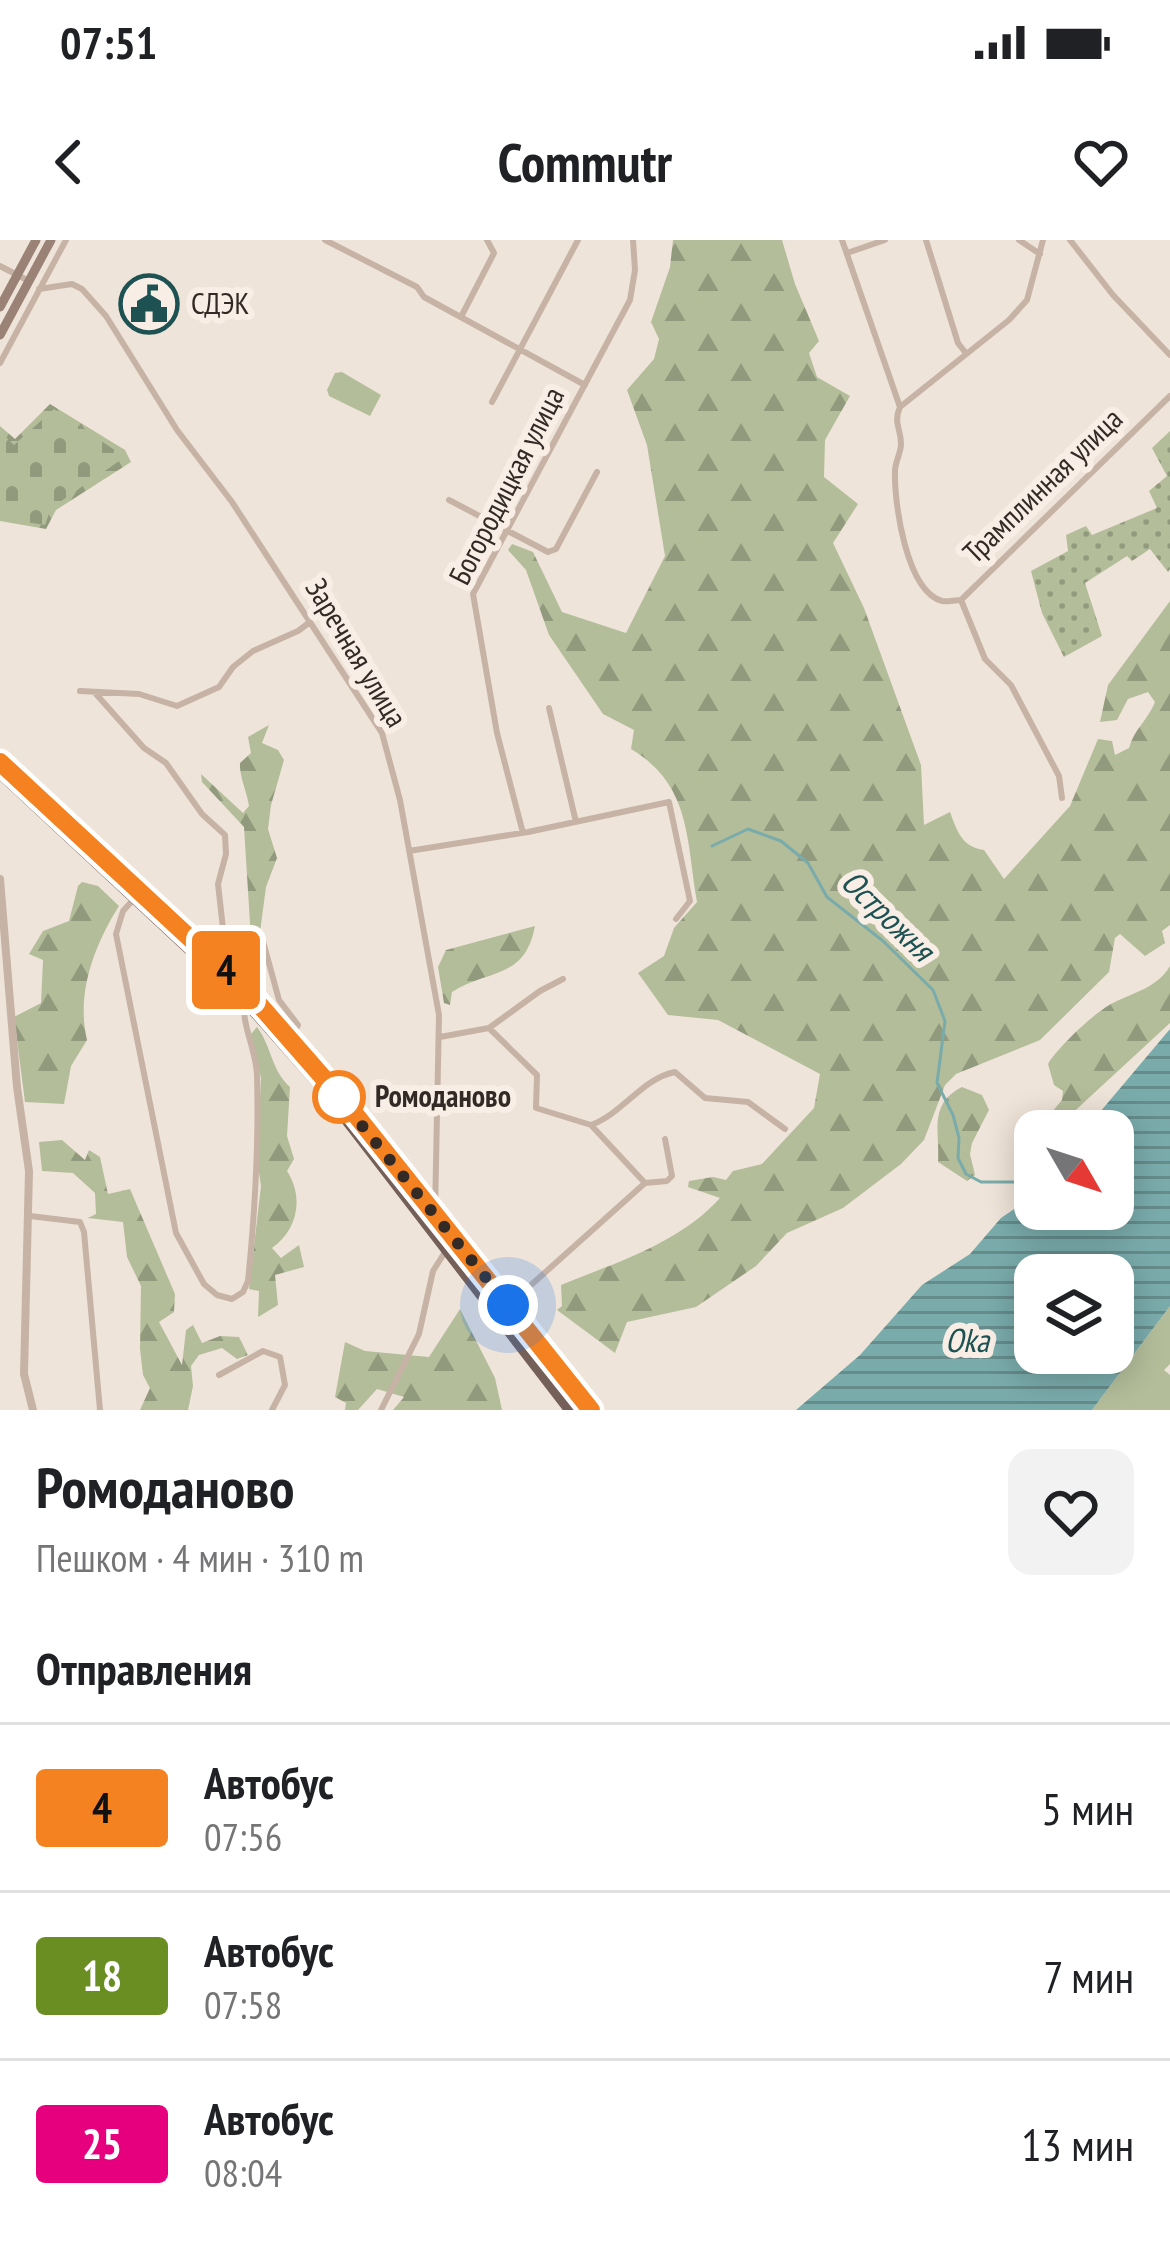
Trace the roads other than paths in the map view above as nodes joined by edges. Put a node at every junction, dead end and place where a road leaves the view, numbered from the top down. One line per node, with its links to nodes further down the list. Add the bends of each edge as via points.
1 (36, 240): 17 (main road)
2 (51, 240): 17 (main road)
3 (66, 240): 18 (street)
4 (325, 240): 20 (street)
5 (487, 240): 20 (street, via 494,253)
6 (578, 240): 22 (street)
7 (633, 240): 26 (street, Богородицкая улица, via 630,300)
8 (842, 240): 14 (street, Трамплинная улица)
9 (885, 240): 14 (street)
10 (926, 240): 23 (street)
11 (1019, 240): 15 (street)
12 (1042, 240): 15 (street)
13 (1070, 240): 24 (street)
14 (847, 253): 29 (street, Трамплинная улица)
15 (1040, 254): 23 (street, via 1027,300)
16 (0, 266): 17 (street)
17 (23, 278): 19 (main road); 21 (main road)
18 (39, 289): 25 (street); 34 (street, Заречная улица, via 72,284 92,299)
19 (0, 307)
20 (462, 315): 22 (street)
21 (0, 334)
22 (520, 350): 26 (street); 28 (street)
23 (964, 352): 29 (street)
24 (1170, 356)
25 (0, 363)
26 (585, 385): 32 (street, Богородицкая улица)
27 (1170, 396): 33 (street, Трамплинная улица)
28 (492, 402)
29 (900, 407): 33 (street, Трамплинная улица, via 896,495 910,557 926,592)
30 (596, 472): 32 (street, via 556,549)
31 (449, 500): 32 (street)
32 (508, 531): 44 (street, Богородицкая улица, via 472,604)
33 (961, 600): 42 (street, via 985,659 1020,700 1059,776)
34 (311, 621): 36 (street, via 253,651 219,687 177,706 139,694); 45 (street, Заречная улица, via 382,733)
35 (80, 691): 36 (street)
36 (96, 694): 50 (street, via 225,835 218,884)
37 (549, 708): 43 (street)
38 (0, 762): 50 (main road)
39 (0, 774): 40 (main road)
40 (15, 787): 41 (street); 47 (main road)
41 (0, 790)
42 (1062, 798)
43 (576, 822): 44 (street); 48 (street, via 669,802 690,901)
44 (523, 833): 45 (street)
45 (409, 851): 54 (street, Заречная улица)
46 (0, 879): 62 (street)
47 (136, 897): 52 (main road); 52 (street, via 116,934 176,1233 204,1284 232,1298 248,1281 258,1185 256,1062)
48 (676, 919)
49 (261, 934): 55 (street, via 279,1000 298,1025)
50 (229, 973): 55 (main road)
51 (563, 979): 53 (street)
52 (244, 1001): 64 (main road)
53 (489, 1028): 54 (street); 56 (street, via 537,1075 536,1108)
54 (440, 1037): 60 (street, Заречная улица)
55 (290, 1040): 61 (main road)
56 (592, 1125): 57 (street, via 675,1072 706,1098 748,1102); 59 (street)
57 (785, 1129)
58 (665, 1138): 59 (street, via 672,1176)
59 (645, 1183): 65 (street)
60 (436, 1187): 61 (street); 63 (street, Заречная улица)
61 (415, 1192): 63 (main road)
62 (30, 1216): 67 (street, via 24,1374); 68 (street, via 72,1219 84,1232)
63 (434, 1216): 72 (main road)
64 (447, 1250): 70 (street, via 433,1271 419,1334); 71 (main road)
65 (532, 1285)
66 (219, 1375): 69 (street, via 263,1351 280,1357 285,1384)
67 (33, 1410)
68 (100, 1410)
69 (272, 1410)
70 (381, 1410)
71 (569, 1410)
72 (591, 1410)

